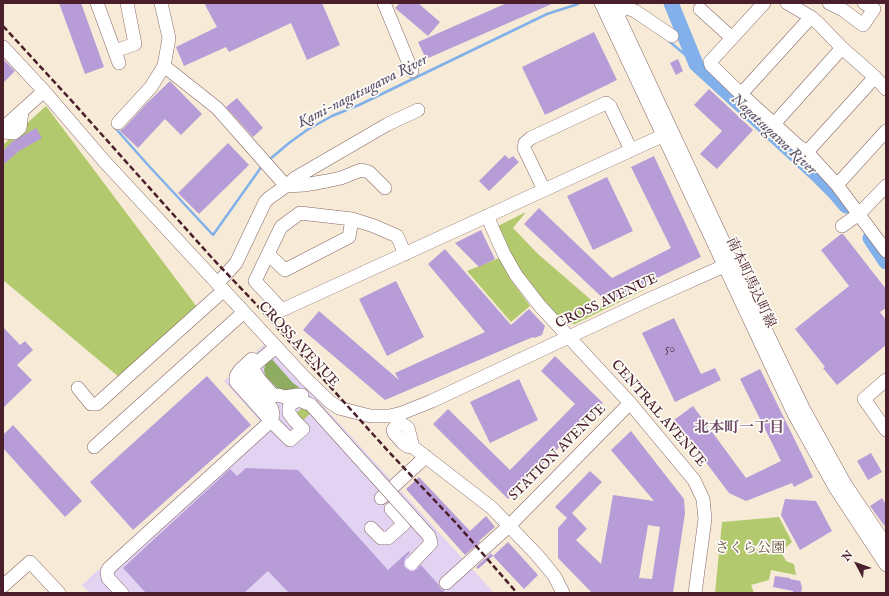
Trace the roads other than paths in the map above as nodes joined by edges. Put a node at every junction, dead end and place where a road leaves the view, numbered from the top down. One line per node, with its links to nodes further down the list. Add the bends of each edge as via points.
1 (97, 3): 2 (street, via 117,57 135,44)
2 (127, 3)
3 (161, 3): 17 (street, via 169,38)
4 (384, 3): 18 (street)
5 (764, 3): 14 (street)
6 (787, 3): 12 (street)
7 (829, 3): 9 (street)
8 (864, 3): 9 (street, via 874,9 863,25)
9 (845, 7)
10 (608, 8): 13 (street, via 627,8 635,11); 30 (street, 南本町馬込町線); 44 (street, 南本町馬込町線)
11 (700, 9): 14 (street)
12 (811, 17): 16 (street); 22 (street)
13 (672, 36)
14 (732, 38): 22 (street, via 710,62)
15 (3, 47): 21 (street, CROSS AVENUE)
16 (842, 48): 19 (street); 26 (street)
17 (164, 66): 25 (street, via 151,87); 34 (street, via 217,108)
18 (412, 71)
19 (875, 77): 20 (street); 32 (street)
20 (886, 89)
21 (44, 91): 24 (street); 45 (street, CROSS AVENUE, via 104,161)
22 (741, 94): 26 (street)
23 (418, 110): 34 (street, via 388,124 294,178)
24 (22, 111): 27 (street); 29 (street, via 20,128 14,133)
25 (118, 123)
26 (774, 124): 32 (street)
27 (3, 128)
28 (886, 131): 33 (street)
29 (3, 132)
30 (662, 136): 31 (street); 44 (street, 南本町馬込町線)
31 (631, 150): 37 (street); 37 (street, via 610,106 606,103 525,143 524,148)
32 (807, 152): 33 (street)
33 (837, 185): 40 (street)
34 (286, 186): 36 (street, via 327,181 361,170 369,172); 45 (street, via 265,202 236,263)
35 (886, 186): 40 (street)
36 (385, 188)
37 (544, 190): 38 (street)
38 (487, 216): 43 (street); 47 (street, CENTRAL AVENUE, via 516,275)
39 (352, 219): 42 (street, via 300,213 281,227); 42 (street, via 349,237 285,270); 43 (street, via 397,236)
40 (852, 219): 41 (street)
41 (886, 251)
42 (268, 254): 43 (street, via 255,281 282,310)
43 (405, 254)
44 (728, 264): 47 (street, CROSS AVENUE); 61 (street, 南本町馬込町線, via 799,412)
45 (221, 287): 46 (street, CROSS AVENUE); 51 (street, via 97,404 91,404)
46 (244, 312): 48 (street, CROSS AVENUE); 58 (street)
47 (568, 337): 48 (street, CROSS AVENUE, via 432,401 390,416 371,416 339,408 305,378); 53 (street, CENTRAL AVENUE)
48 (274, 344): 49 (street); 55 (street, via 240,370 236,382)
49 (259, 365): 52 (street, via 274,396); 52 (street, via 261,363 261,372); 55 (street, via 252,367 248,373 249,379 272,409)
50 (886, 380): 56 (street, via 864,399)
51 (78, 388)
52 (281, 396): 54 (street, via 304,395 311,401); 57 (street, via 280,419)
53 (630, 403): 64 (street, STATION AVENUE); 75 (street, CENTRAL AVENUE, via 694,480 703,499 705,519)
54 (311, 405): 57 (street, via 299,400 290,404 289,413 303,429 290,440); 67 (street, bridge, via 429,536 431,543)
55 (273, 420): 57 (street); 72 (street, via 109,568 108,578); 73 (street, via 111,570 110,575)
56 (886, 430)
57 (286, 435)
58 (94, 447)
59 (413, 447): 60 (street)
60 (425, 456): 62 (street); 64 (street, via 492,508)
61 (841, 486): 66 (street, 南本町馬込町線); 68 (street, 南本町馬込町線)
62 (381, 498)
63 (391, 509): 65 (street, via 404,524 388,538 381,538)
64 (508, 526): 69 (street, STATION AVENUE); 74 (street, via 547,567)
65 (371, 528)
66 (886, 545)
67 (412, 563)
68 (886, 565)
69 (446, 583)
70 (3, 586): 71 (street, via 30,562)
71 (59, 593)
72 (122, 593)
73 (126, 593)
74 (563, 593)
75 (695, 593)

